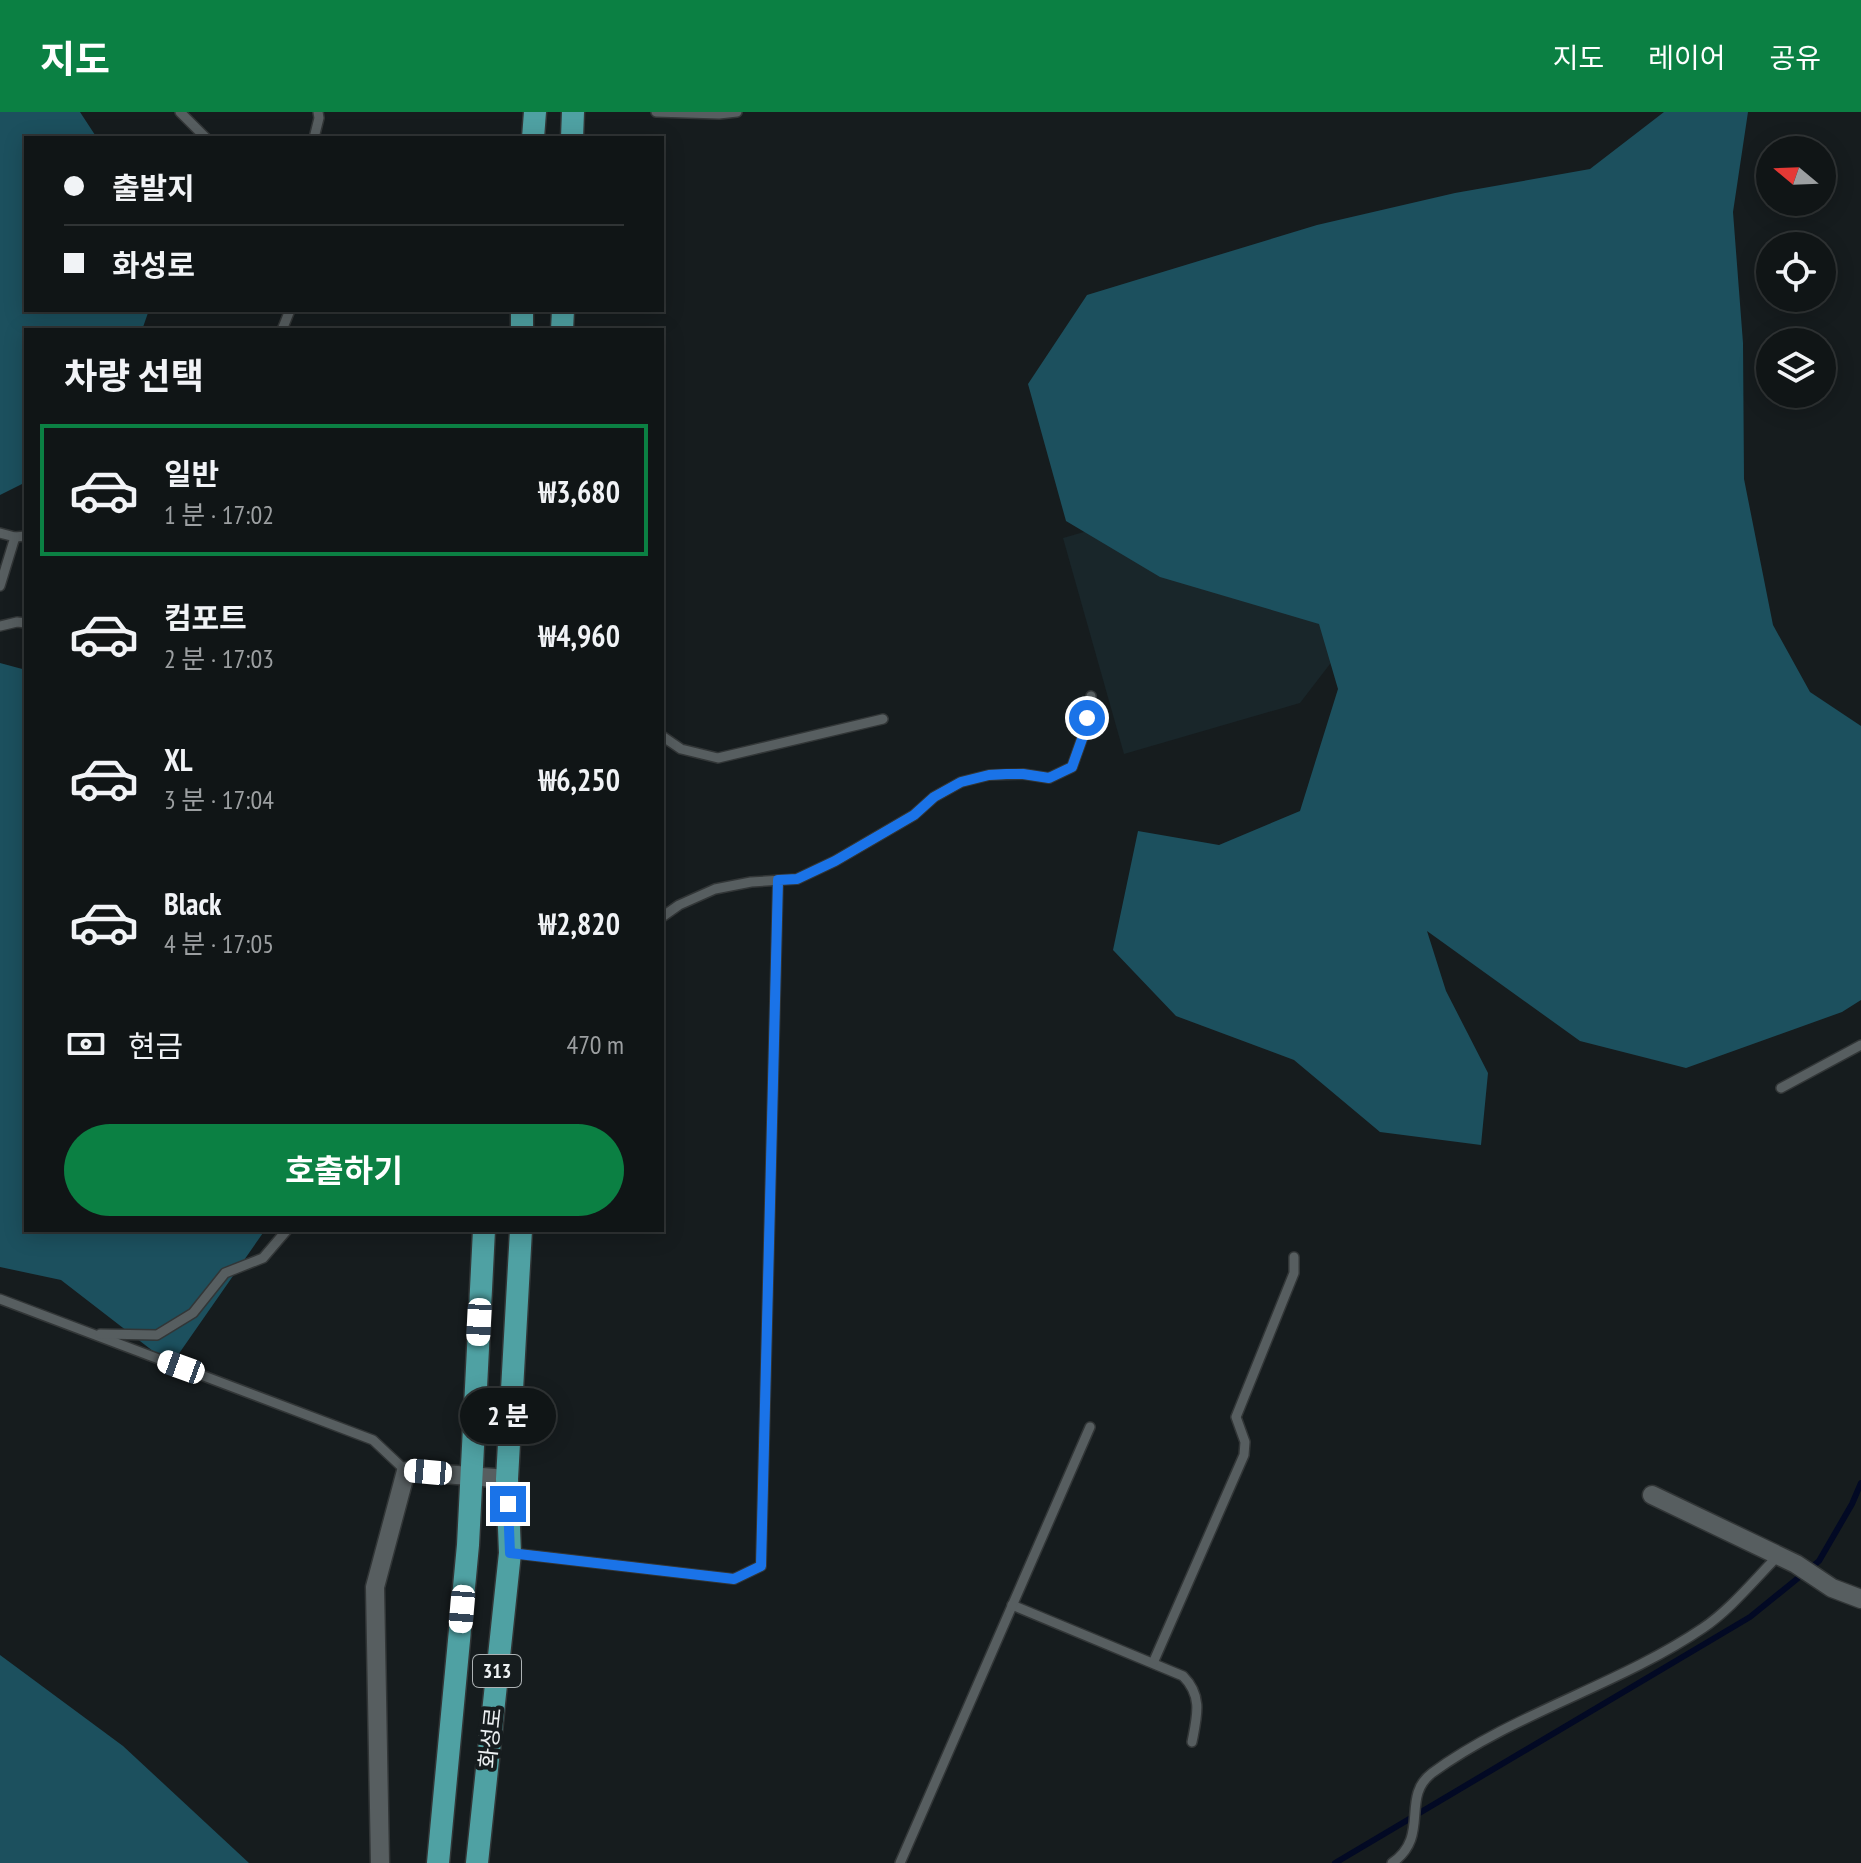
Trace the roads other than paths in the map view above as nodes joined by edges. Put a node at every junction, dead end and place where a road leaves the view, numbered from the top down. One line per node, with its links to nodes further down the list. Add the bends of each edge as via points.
1 (180, 112): 7 (lane)
2 (318, 112): 8 (lane)
3 (535, 112): 9 (main road)
4 (573, 112): 10 (main road)
5 (656, 112): 6 (lane)
6 (737, 112)
7 (204, 136)
8 (314, 136)
9 (533, 136)
10 (572, 136)
11 (0, 533): 13 (lane)
12 (24, 536): 13 (lane)
13 (15, 537): 14 (lane)
14 (0, 586)
15 (24, 623): 16 (lane)
16 (0, 626)
17 (1091, 696): 20 (lane, via 1072,767 1049,778 1000,775 961,782 835,861 797,879)
18 (883, 719): 19 (lane, via 718,758 681,749)
19 (664, 737)
20 (778, 880): 21 (lane, via 715,889); 35 (lane, via 761,1566 734,1579)
21 (664, 916)
22 (1861, 1045): 23 (lane)
23 (1781, 1088)
24 (285, 1232): 29 (lane, via 263,1258 225,1273 193,1313 157,1335)
25 (484, 1232): 32 (main road, 화성로 / 313)
26 (521, 1232): 33 (main road, 화성로 / 313)
27 (1294, 1257): 39 (lane, via 1294,1273 1236,1417 1244,1455)
28 (0, 1299): 29 (lane)
29 (93, 1334): 31 (lane, via 373,1440)
30 (1090, 1427): 38 (lane)
31 (406, 1471): 32 (street); 41 (street, via 375,1587)
32 (471, 1476): 33 (street); 42 (main road, 화성로 / 313)
33 (507, 1479): 35 (main road, 화성로 / 313)
34 (1652, 1495): 36 (street)
35 (510, 1553): 43 (main road, 화성로 / 313)
36 (1778, 1556): 37 (street); 45 (lane, via 1705,1626 1682,1641 1432,1773 1420,1784 1411,1843)
37 (1861, 1599)
38 (1012, 1605): 39 (lane); 44 (lane)
39 (1153, 1663): 40 (lane, via 1194,1687)
40 (1192, 1742)
41 (380, 1863)
42 (438, 1863)
43 (477, 1863)
44 (900, 1863)
45 (1392, 1863)

